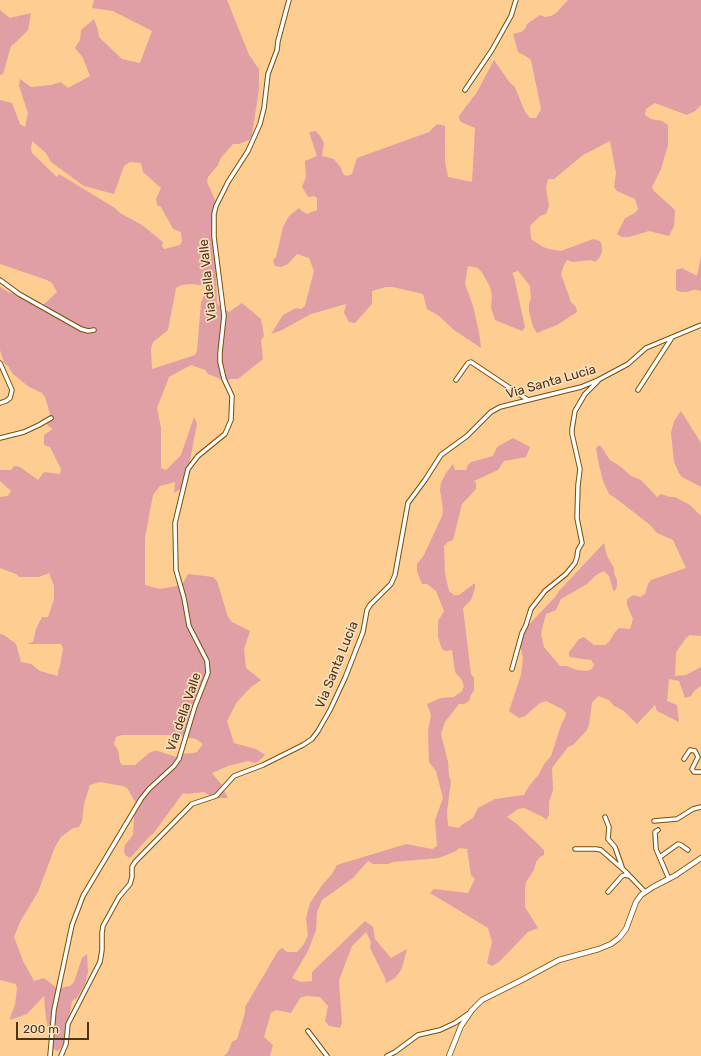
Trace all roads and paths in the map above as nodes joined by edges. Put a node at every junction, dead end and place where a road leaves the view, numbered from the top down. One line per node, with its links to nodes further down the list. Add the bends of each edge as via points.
1 (289, 0): 34 (street, Via della Valle, via 268,76 260,124 216,205 214,214 214,237 224,318 220,360 223,377 232,396 230,422 225,434 201,453 188,469 174,525 176,570 188,623 207,661 208,673 179,759 141,799 83,896 71,928 54,1010)
2 (516, 0): 3 (street, via 511,16 492,50)
3 (465, 90)
4 (0, 280): 6 (street, via 81,329)
5 (701, 325): 7 (street, Via Santa Lucia)
6 (94, 330)
7 (672, 338): 10 (street, Via Santa Lucia, via 646,348 626,366); 11 (street)
8 (0, 363): 13 (street, via 12,391 9,399)
9 (456, 380): 12 (street, via 471,362)
10 (598, 380): 12 (street, Via Santa Lucia, via 581,387); 16 (street, via 585,394 575,411 572,429 580,470 577,518 582,542 575,563 533,605)
11 (638, 390)
12 (528, 400): 35 (street, Via Santa Lucia, via 505,404 491,412 467,436 441,455 410,498 395,575 391,584 368,608 362,635 345,678 315,736 290,752 235,776 216,796 192,804 135,862 130,884 119,897 103,926 100,962 68,1026 66,1044)
13 (0, 403)
14 (51, 418): 15 (street, via 24,432)
15 (0, 438)
16 (512, 670)
17 (684, 759): 18 (street, via 690,750 695,752 698,757 692,769 694,772)
18 (701, 772)
19 (701, 807): 21 (street, via 677,818)
20 (605, 817): 27 (street, via 609,829 608,837)
21 (654, 821)
22 (658, 830): 25 (street, via 655,834 656,849)
23 (575, 849): 27 (street, via 599,849)
24 (688, 850): 25 (street, via 680,844)
25 (660, 858): 29 (street)
26 (701, 858): 29 (main road)
27 (625, 871): 28 (street)
28 (631, 877): 30 (street, via 622,876); 31 (street)
29 (669, 880): 31 (main road)
30 (608, 892)
31 (645, 892): 32 (main road, via 636,902 626,929 611,944 556,961 486,997)
32 (472, 1010): 37 (street, via 458,1022 440,1030 418,1035); 38 (main road, via 459,1030)
33 (308, 1031): 36 (street)
34 (50, 1056)
35 (61, 1056)
36 (327, 1056)
37 (387, 1056)
38 (449, 1056)

